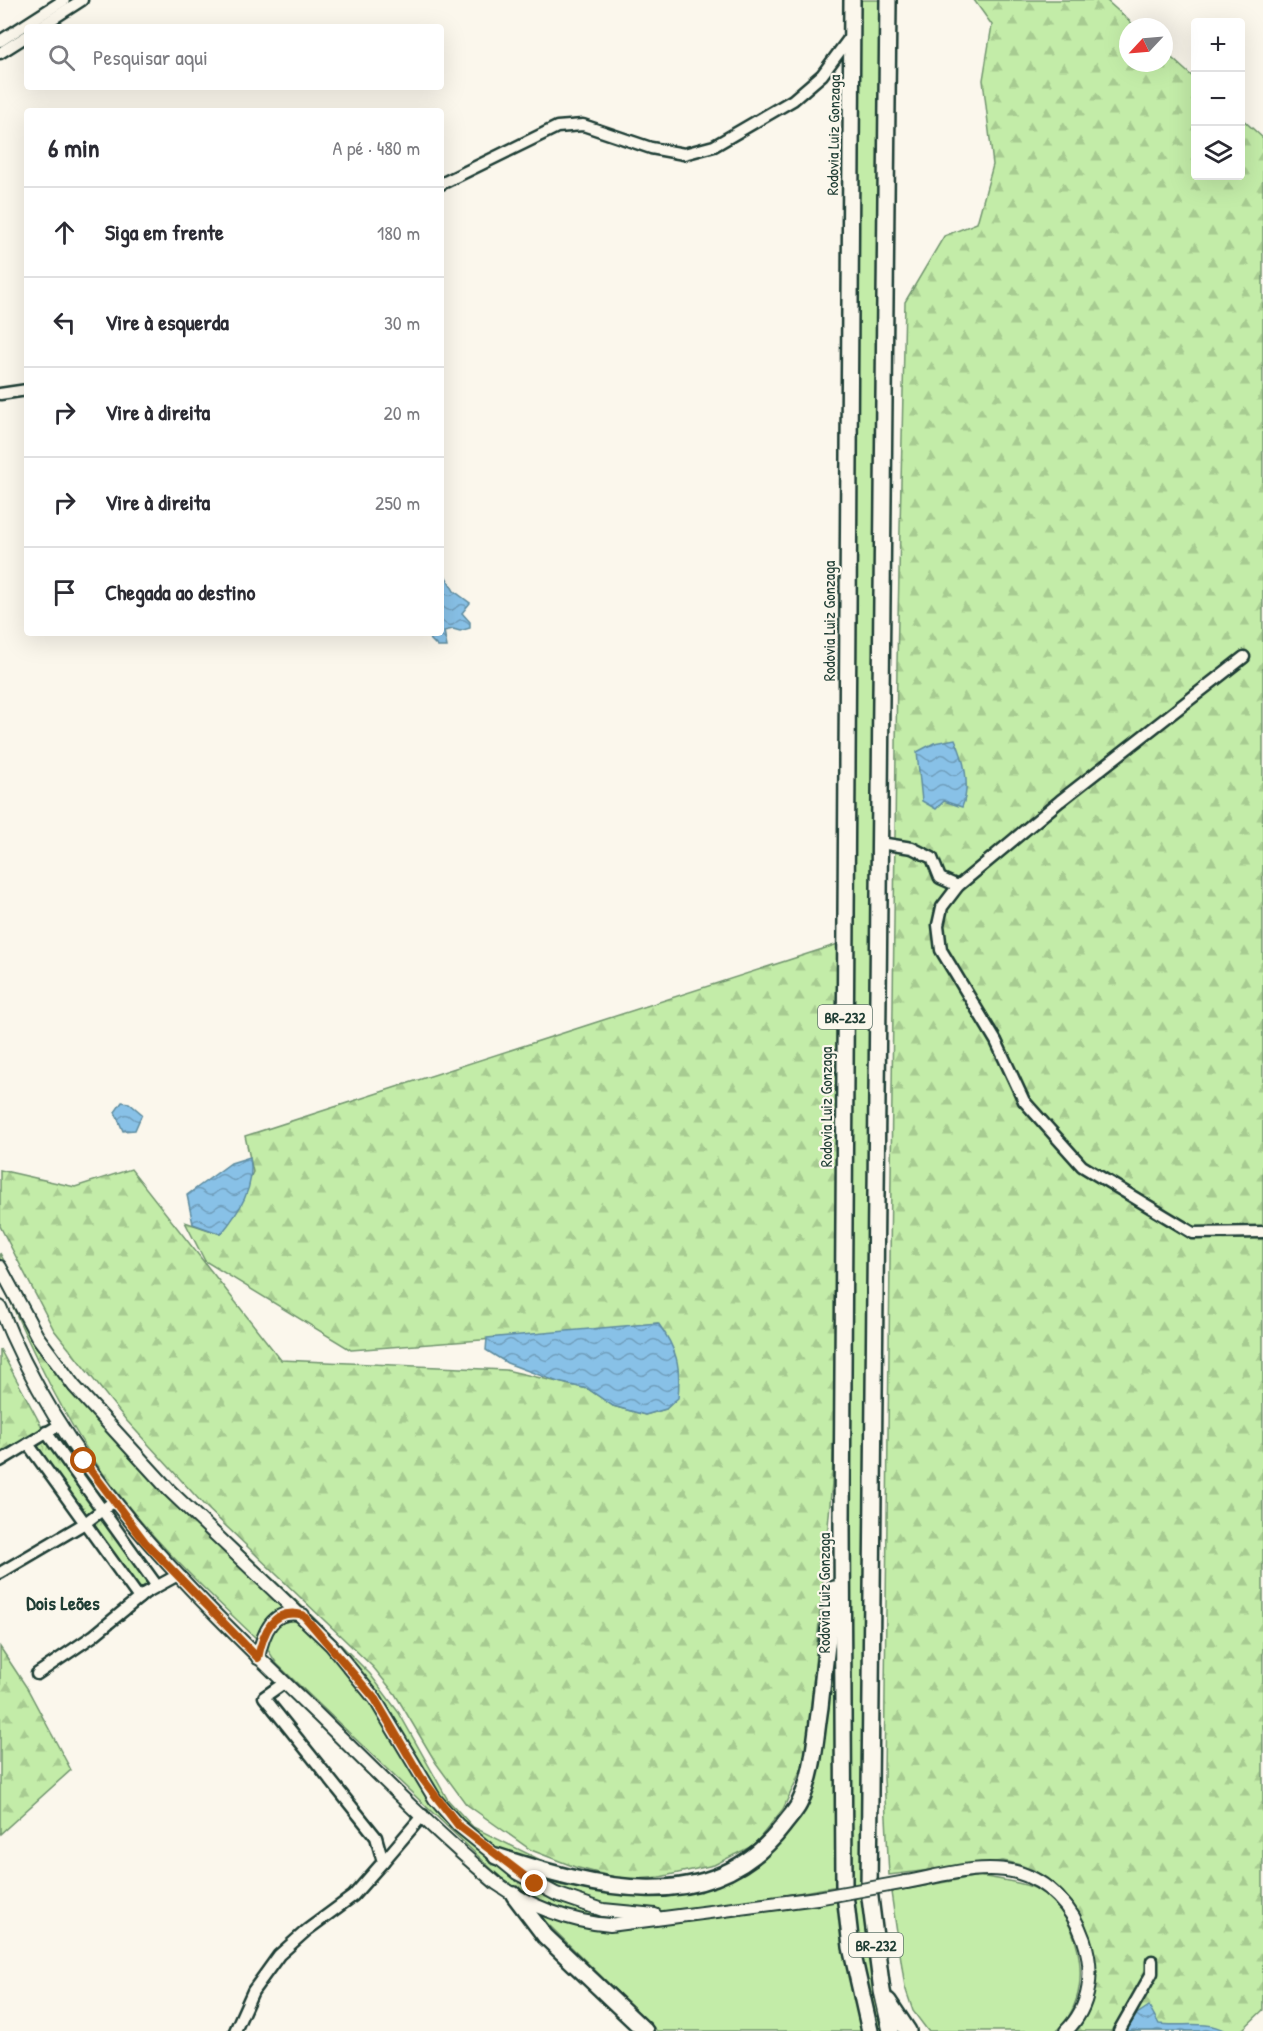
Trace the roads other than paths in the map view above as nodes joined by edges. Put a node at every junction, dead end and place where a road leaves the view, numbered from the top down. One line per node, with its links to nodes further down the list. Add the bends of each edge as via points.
1 (64, 0): 5 (street)
2 (82, 0): 6 (street)
3 (852, 0): 8 (highway, Rodovia Luiz Gonzaga / BR-232)
4 (888, 0): 16 (highway, BR-232)
5 (27, 24)
6 (45, 24)
7 (24, 26): 10 (street)
8 (852, 35): 12 (street, via 822,75 793,100 714,146 684,154 651,148 583,125 557,127); 28 (highway, Rodovia Luiz Gonzaga / BR-232)
9 (24, 38): 11 (street)
10 (0, 41)
11 (0, 53)
12 (444, 183)
13 (24, 390): 14 (street)
14 (0, 393)
15 (1244, 657): 17 (street)
16 (880, 843): 17 (street, via 912,848 932,858 940,878); 43 (highway, BR-232, via 869,1890)
17 (958, 886): 18 (street, via 942,908 938,925 940,950 996,1041 1024,1101 1041,1121 1082,1166 1185,1229 1201,1234)
18 (1263, 1232)
19 (0, 1267): 33 (main road, via 37,1336 108,1426 169,1490)
20 (0, 1307): 21 (main road)
21 (58, 1426): 22 (street); 25 (main road)
22 (46, 1432): 23 (street); 26 (street)
23 (28, 1444): 24 (street); 27 (street)
24 (0, 1461)
25 (113, 1502): 26 (street); 30 (main road)
26 (102, 1511): 27 (street); 31 (street)
27 (85, 1523): 29 (street); 32 (street)
28 (842, 1526): 38 (highway, via 812,1764 799,1805 766,1846 713,1880 651,1889 592,1882); 46 (highway, Rodovia Luiz Gonzaga / BR-232, via 844,1885 851,1947)
29 (0, 1573)
30 (176, 1576): 31 (street); 34 (main road)
31 (157, 1586): 32 (street)
32 (139, 1598): 35 (street)
33 (303, 1615): 34 (main road, via 285,1614 272,1621 263,1634); 38 (main road, via 375,1699 435,1798 458,1825)
34 (258, 1658): 36 (main road)
35 (37, 1674)
36 (284, 1683): 37 (main road); 39 (street, via 264,1697 376,1837)
37 (423, 1815): 39 (street); 40 (main road, via 479,1869)
38 (496, 1856): 41 (main road, via 535,1884 578,1903 603,1910)
39 (383, 1862): 44 (street, via 353,1896 279,1955 253,1991)
40 (514, 1895): 41 (main road, via 560,1915 600,1924 630,1924); 45 (highway, via 545,1936)
41 (666, 1916): 49 (main road, bridge, via 817,1898 996,1869 1026,1876 1054,1893 1082,1931 1088,1994 1076,2022)
42 (1152, 1961): 50 (street, via 1152,1973)
43 (882, 1991): 47 (highway, BR-232); 48 (highway)
44 (235, 2031)
45 (645, 2031)
46 (870, 2031)
47 (891, 2031)
48 (908, 2031)
49 (1066, 2031)
50 (1119, 2031)

